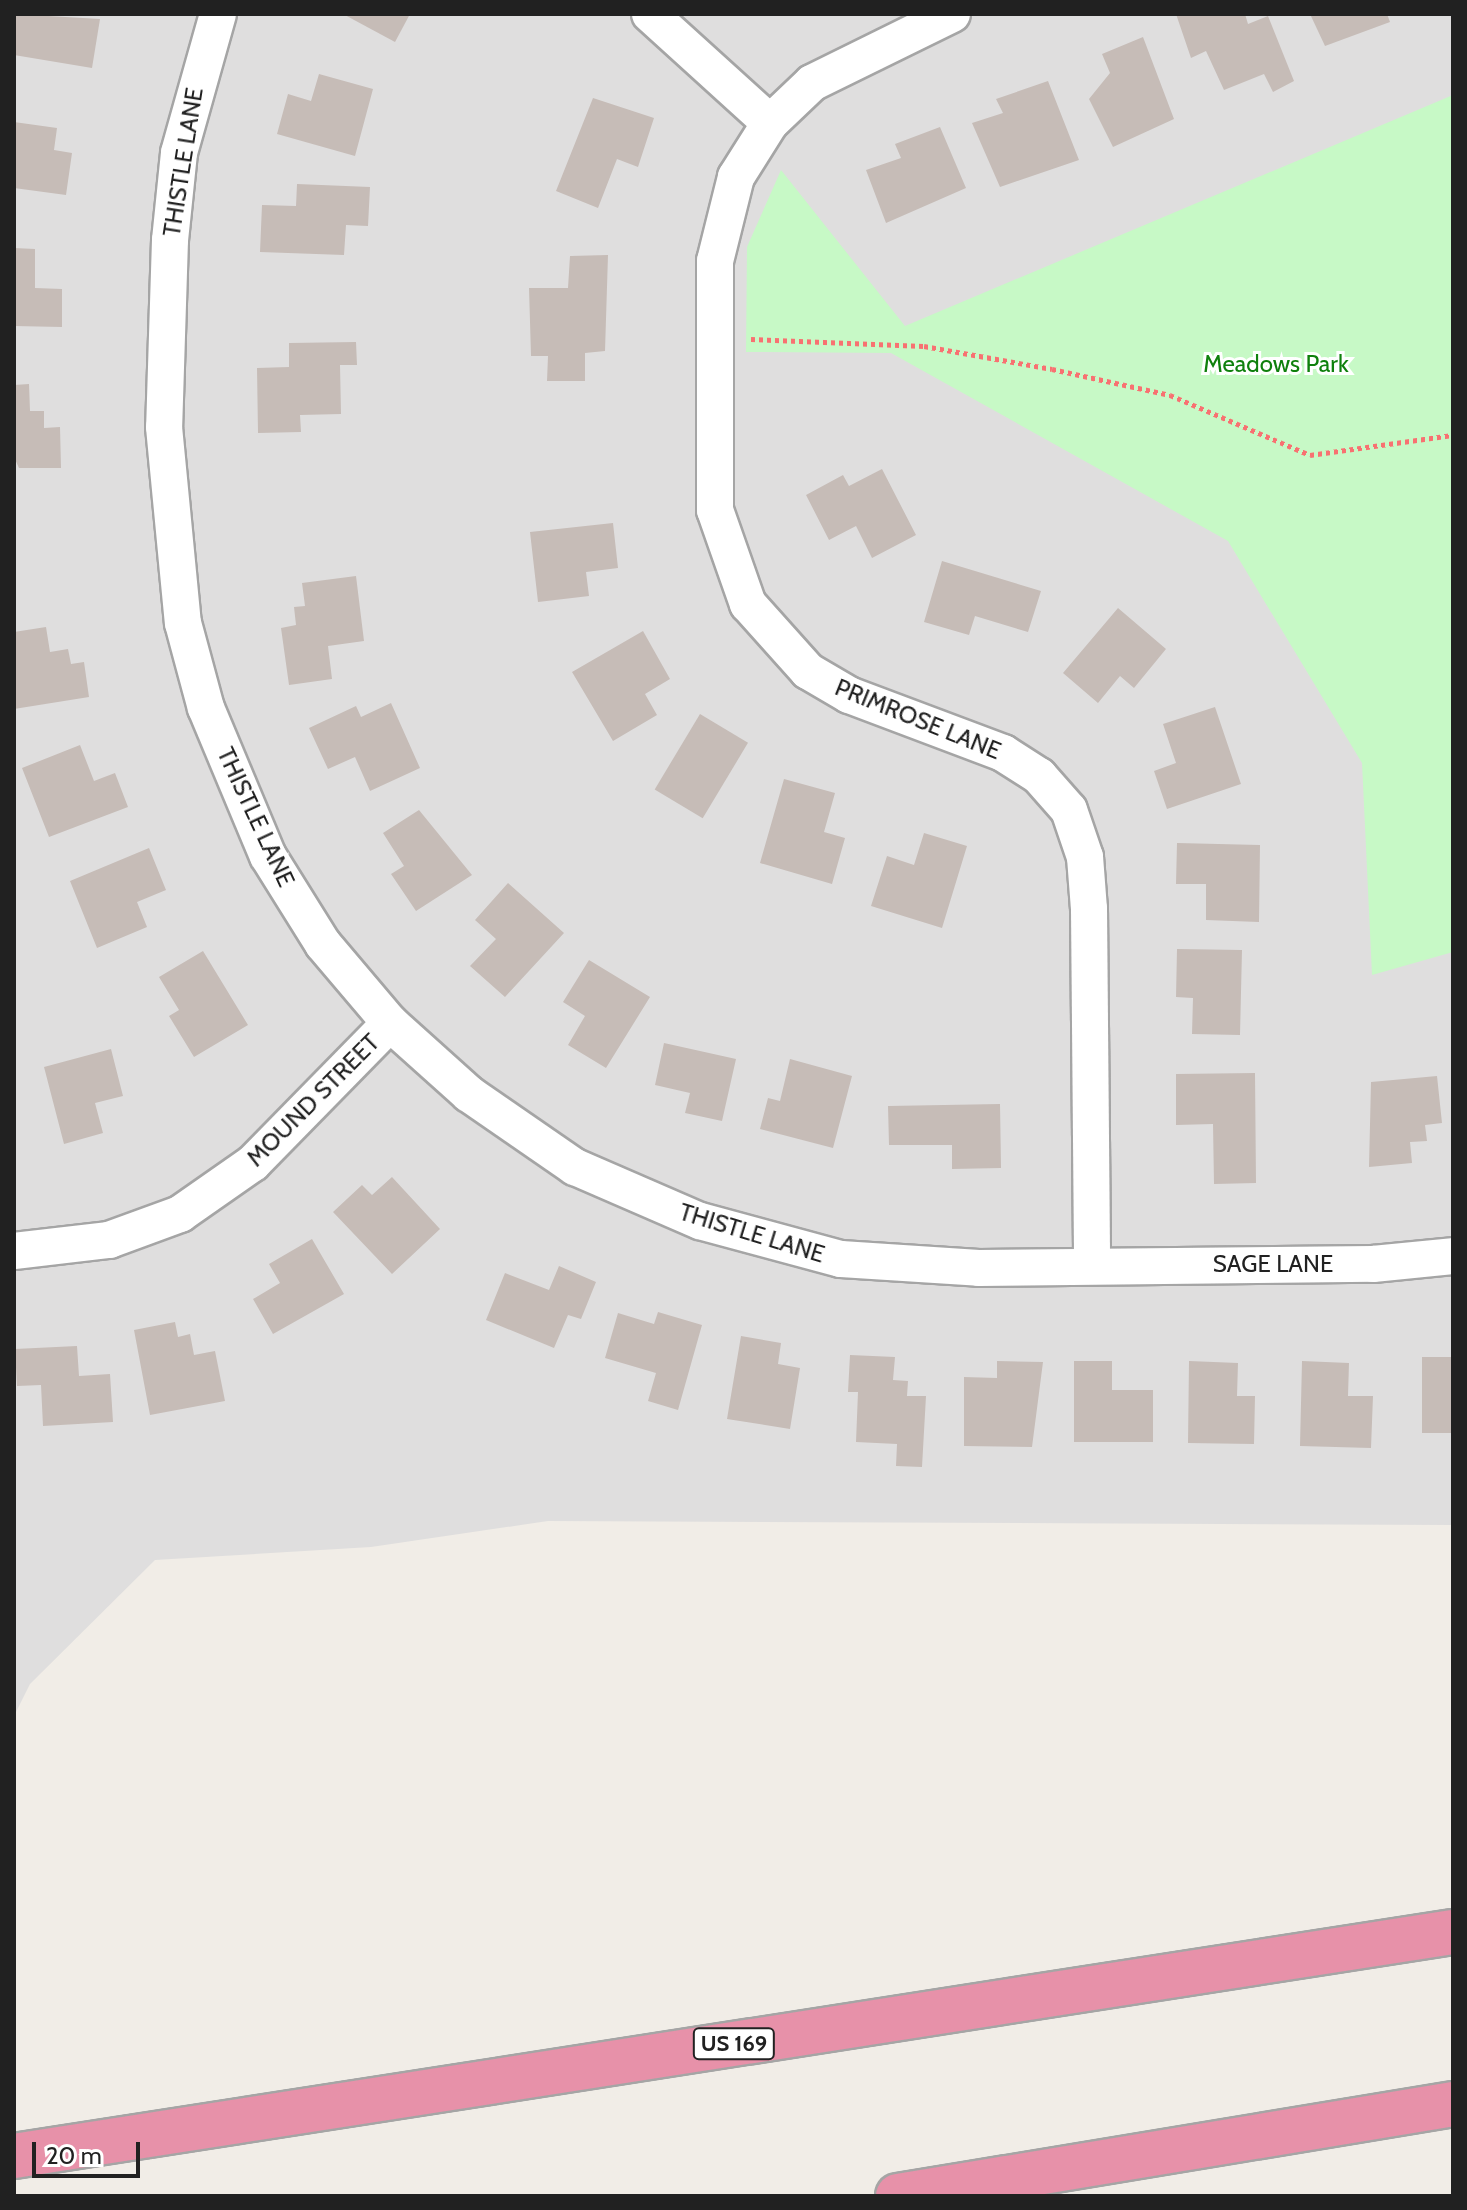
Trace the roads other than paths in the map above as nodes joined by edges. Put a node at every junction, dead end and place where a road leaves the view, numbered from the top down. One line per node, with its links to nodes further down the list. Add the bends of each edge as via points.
1 (218, 14): 5 (street, THISTLE LANE, via 179,153 170,240 164,427 183,623 206,708 268,856 323,944)
2 (650, 14): 4 (street)
3 (952, 14): 4 (street, PRIMROSE LANE, via 812,83)
4 (770, 123): 8 (street, PRIMROSE LANE, via 722,215 714,338 715,510 748,604 775,640 849,695 1003,753 1039,776 1069,810 1085,857 1089,909)
5 (390, 1023): 6 (street, MOUND STREET, via 253,1163 180,1214 109,1240); 8 (street, THISTLE LANE, via 530,1138 589,1173 700,1221 841,1259)
6 (14, 1251)
7 (1453, 1256): 8 (street, SAGE LANE, via 1373,1264)
8 (1092, 1265)
9 (1453, 1932): 11 (highway, US 169)
10 (1453, 2104): 12 (highway)
11 (14, 2156)
12 (898, 2196)

